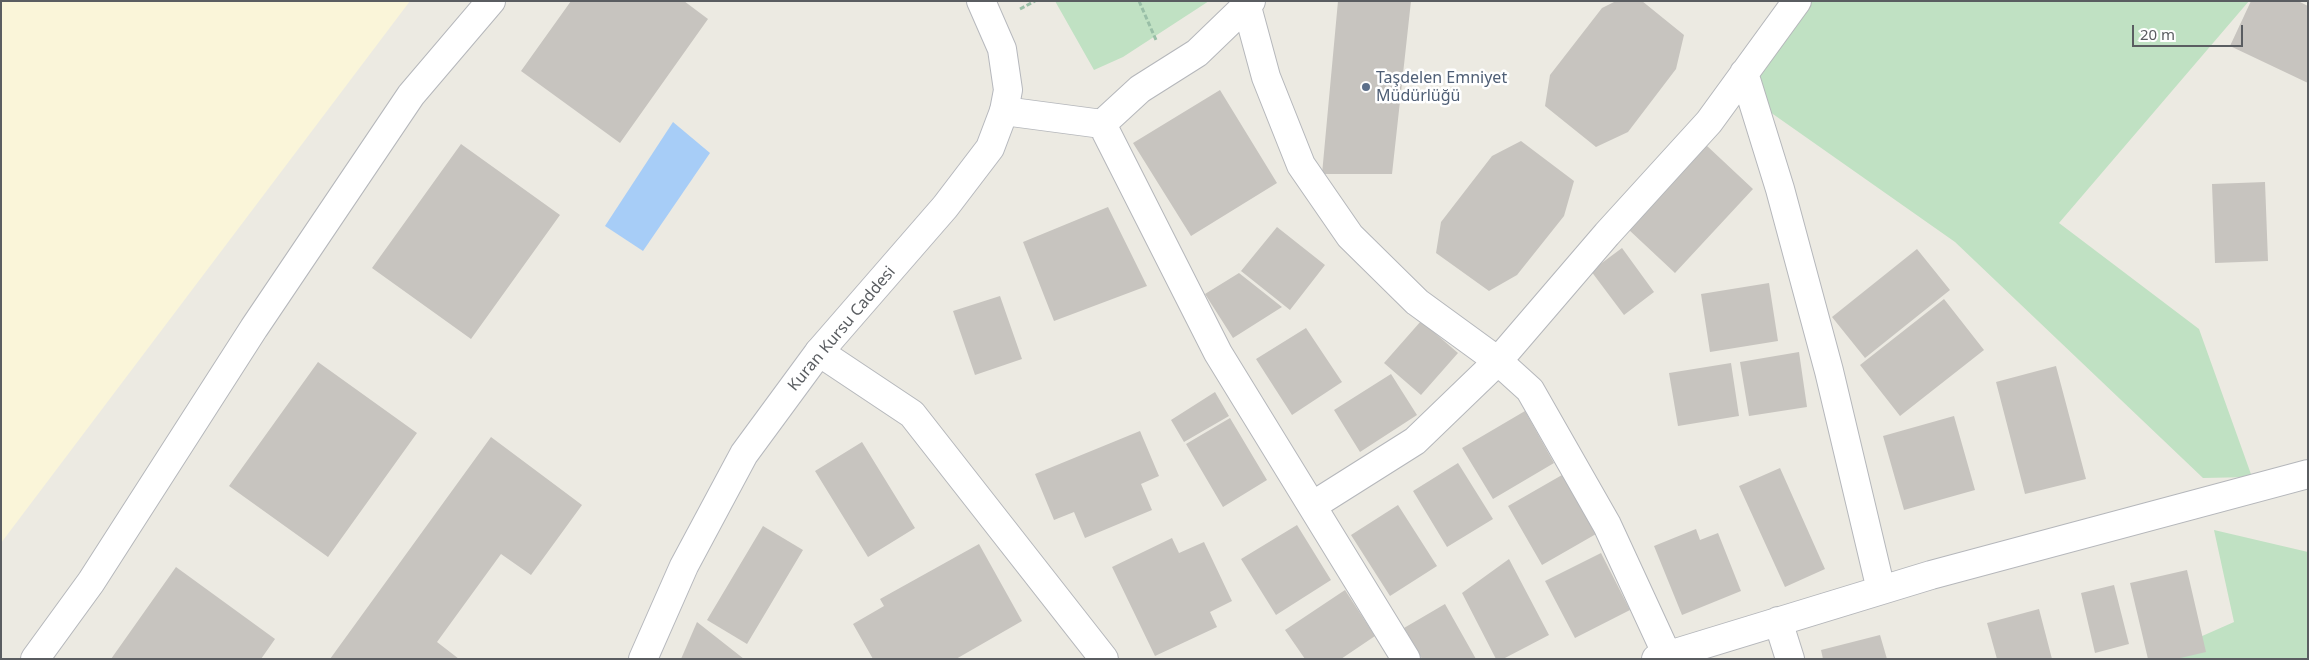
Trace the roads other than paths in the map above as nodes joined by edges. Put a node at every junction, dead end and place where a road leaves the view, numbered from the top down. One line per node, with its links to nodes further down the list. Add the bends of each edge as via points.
1 (491, 1): 15 (street, via 410,95 254,328 91,582)
2 (981, 1): 6 (street, Kuran Kursu Caddesi, via 1002,49 1008,90)
3 (1797, 1): 5 (street)
4 (1249, 4): 7 (street, via 1197,53 1140,89); 9 (street, via 1266,77 1301,164 1350,236 1417,302)
5 (1744, 73): 9 (street, via 1709,122); 12 (street, via 1780,189 1829,371)
6 (1004, 111): 7 (street); 8 (street, Kuran Kursu Caddesi, via 990,148 951,200)
7 (1102, 124): 11 (street, via 1218,353)
8 (820, 352): 16 (street, Kuran Kursu Caddesi, via 744,454 684,566); 17 (street, via 912,414)
9 (1498, 362): 11 (street, via 1415,441); 14 (street, via 1530,390 1607,525)
10 (2308, 474): 12 (street)
11 (1312, 506): 18 (street)
12 (1880, 590): 13 (street)
13 (1778, 621): 14 (street); 19 (street)
14 (1662, 657)
15 (35, 659)
16 (643, 659)
17 (1104, 659)
18 (1406, 659)
19 (1790, 659)

